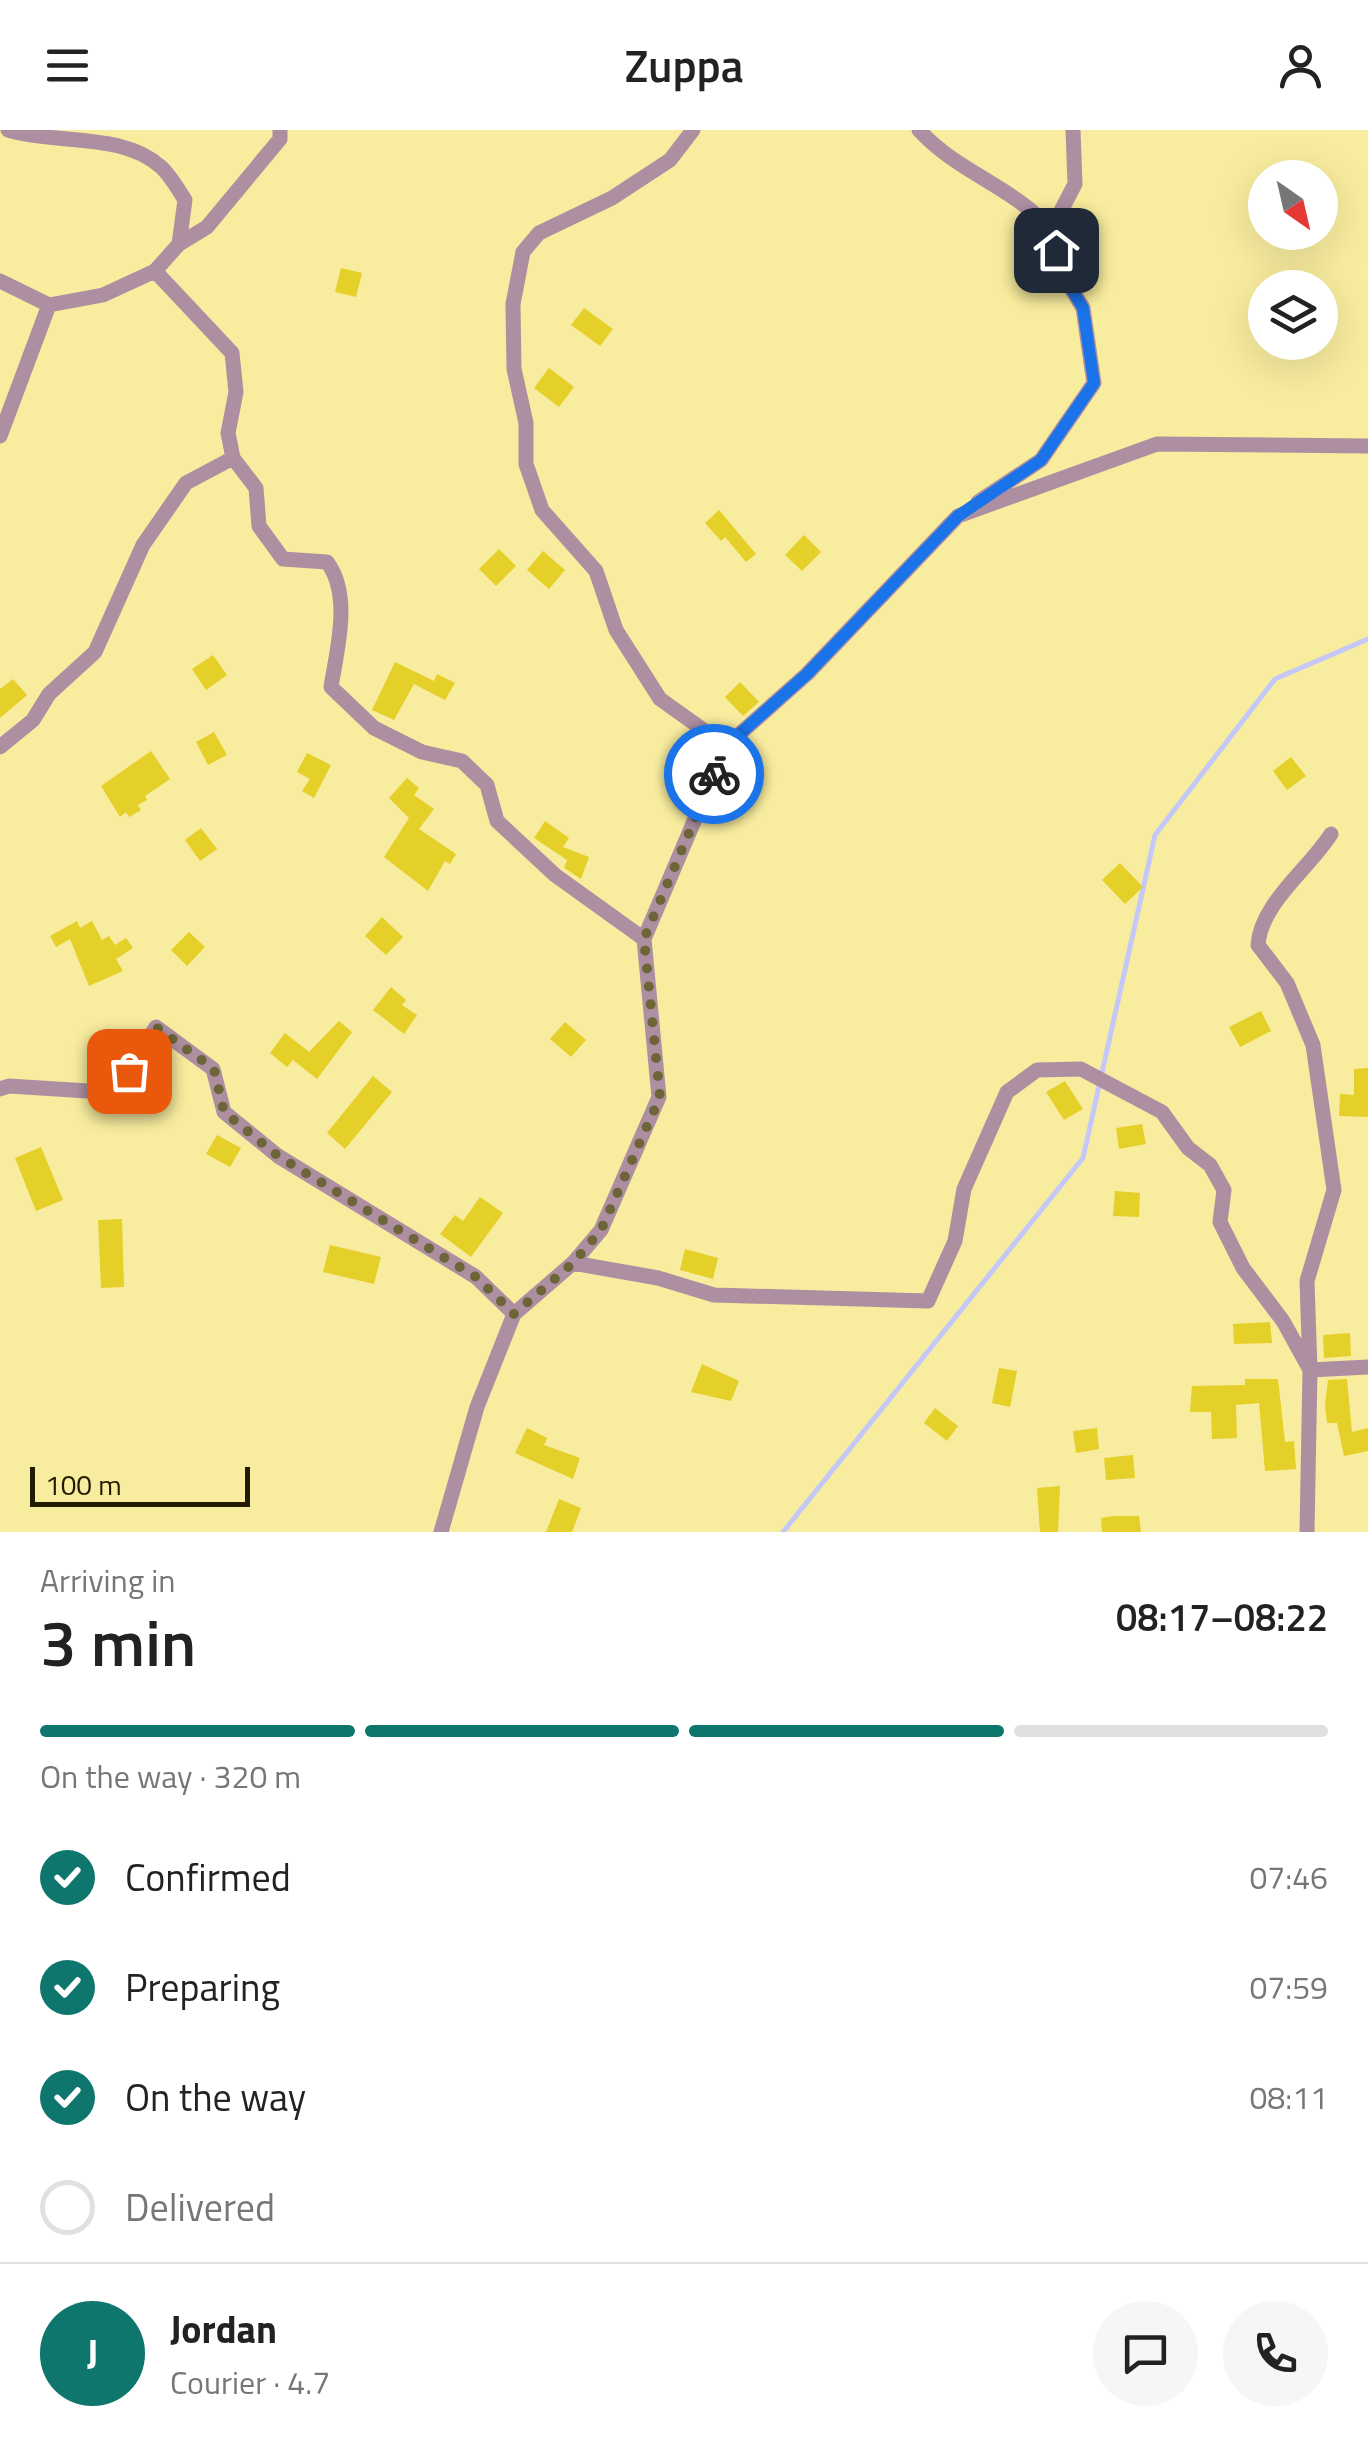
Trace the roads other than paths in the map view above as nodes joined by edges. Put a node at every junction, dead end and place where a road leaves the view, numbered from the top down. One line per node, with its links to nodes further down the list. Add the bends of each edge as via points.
1 (8, 130): 6 (street, via 54,141)
2 (280, 130): 8 (street, via 280,139 207,227)
3 (693, 130): 16 (street, via 670,160 539,233 523,252 514,369 526,422 526,464 542,510 596,571 616,630 660,698)
4 (919, 130): 7 (street, via 935,148 1032,209)
5 (1073, 130): 7 (street, via 1075,184)
6 (109, 135): 8 (street, via 161,166 185,200)
7 (1051, 230): 15 (street, via 1060,270 1083,308 1094,383 1041,460)
8 (179, 244): 9 (street)
9 (155, 272): 11 (street, via 103,294); 14 (street, via 232,353 236,392 228,433)
10 (0, 281): 11 (street)
11 (50, 305): 12 (street)
12 (0, 436)
13 (1368, 446): 15 (street, via 1157,444)
14 (234, 458): 17 (street, via 186,483 143,546 94,652); 19 (street, via 256,488 259,526 282,558 328,562 339,577 331,687 374,728 422,752 462,761 487,785 497,822 555,875)
15 (958, 516): 16 (street, via 807,674)
16 (726, 746): 19 (street)
17 (0, 747)
18 (1331, 834): 24 (street, via 1260,925 1258,945 1286,983 1313,1045 1334,1190 1307,1281)
19 (644, 939): 21 (street, via 660,1097 601,1230)
20 (0, 1089): 22 (street, via 104,1092 129,1071 156,1027 214,1069 224,1112 278,1156 476,1277)
21 (573, 1263): 22 (street); 24 (street, via 714,1296 928,1300 955,1241 964,1189 1006,1092 1037,1070 1082,1069 1162,1112 1210,1165 1224,1190 1220,1222)
22 (514, 1314): 25 (street, via 477,1407)
23 (1368, 1367): 24 (street)
24 (1310, 1370): 26 (street)
25 (441, 1532)
26 (1307, 1532)

